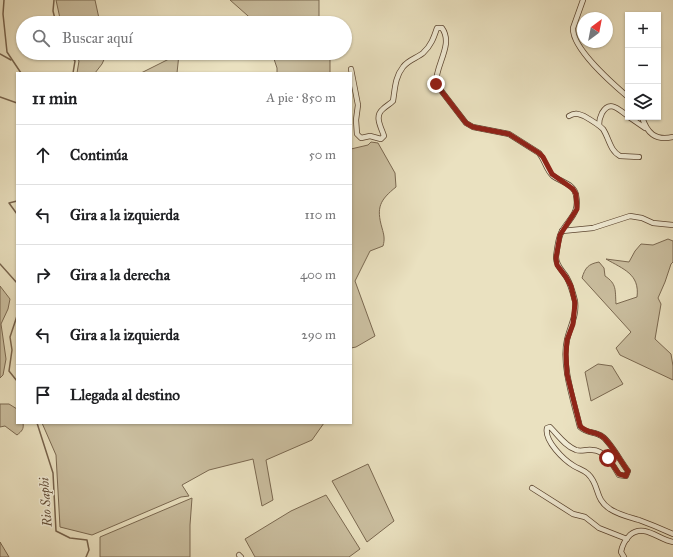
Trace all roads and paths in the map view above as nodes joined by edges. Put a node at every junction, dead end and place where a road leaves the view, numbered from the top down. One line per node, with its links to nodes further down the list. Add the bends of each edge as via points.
1 (583, 0): 5 (street, via 573,28 576,40 607,78)
2 (350, 69): 3 (street)
3 (351, 72)
4 (352, 78): 15 (street, via 358,105 357,134 361,138 381,138 384,136 379,124 379,113 393,101 394,88 402,68 423,53 438,28 442,28 447,45 436,84 466,123 473,127 509,134 539,153 552,174 573,189 577,209)
5 (625, 95)
6 (625, 115): 10 (street, via 614,106 608,106 600,118)
7 (569, 116): 10 (street, via 580,114)
8 (633, 120): 11 (street)
9 (643, 120): 11 (street)
10 (599, 125): 13 (street, via 617,154 623,157)
11 (645, 128): 12 (street, via 654,136 664,139)
12 (673, 137)
13 (639, 157)
14 (673, 225): 15 (street, via 653,223 630,216 593,228)
15 (562, 231): 17 (street, via 556,258 557,265 571,286 575,303 566,354 567,374 580,426 584,431 598,433 604,438 628,471 626,476 619,474 608,458 600,452 582,451 570,446 550,427 547,428 546,434 560,454 588,474 605,506 623,516)
16 (532, 488): 18 (street, via 576,515 585,516 599,528)
17 (673, 534)
18 (627, 539): 19 (street, via 633,533 644,531); 20 (street, via 621,552)
19 (673, 542)
20 (624, 557)

